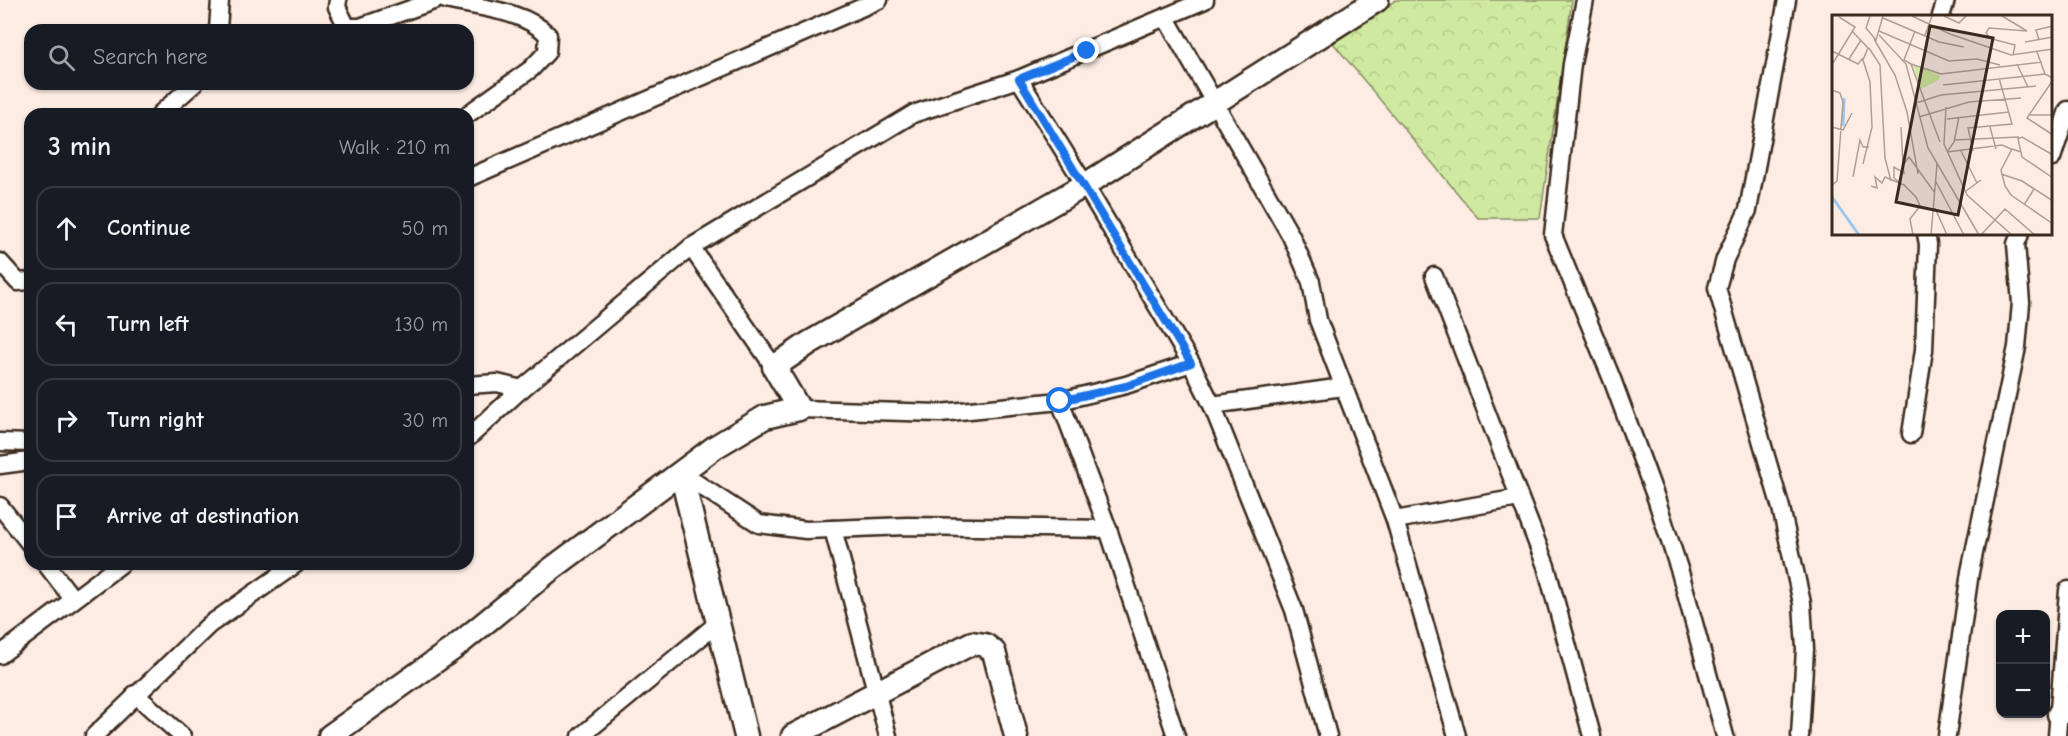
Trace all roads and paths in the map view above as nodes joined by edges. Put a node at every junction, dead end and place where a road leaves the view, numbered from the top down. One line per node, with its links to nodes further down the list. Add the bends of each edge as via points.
1 (225, 0): 13 (street)
2 (338, 0): 14 (street, via 337,7)
3 (436, 0): 15 (street)
4 (446, 0): 20 (street, via 517,17 538,25 548,35 547,52 531,69)
5 (879, 0): 23 (street)
6 (1205, 0): 12 (street)
7 (1377, 0): 18 (street)
8 (1585, 0): 74 (street, via 1572,64 1554,235 1656,498)
9 (1787, 0): 75 (street, via 1748,210 1725,259 1717,288 1781,508 1802,603 1805,649)
10 (1946, 0): 11 (street)
11 (1941, 15)
12 (1166, 18): 16 (street); 18 (street)
13 (219, 24)
14 (346, 24)
15 (368, 24)
16 (1019, 79): 24 (street); 27 (street, via 913,114)
17 (187, 90): 19 (street)
18 (1215, 104): 24 (street); 34 (street, via 1291,236 1311,282 1318,320)
19 (167, 108)
20 (474, 110)
21 (2068, 110): 22 (street)
22 (2053, 155)
23 (474, 175)
24 (1085, 185): 31 (street); 32 (street, via 809,343)
25 (1926, 236): 40 (street, via 1924,350)
26 (2019, 236): 76 (street, via 2016,244 2021,303 2017,347 1970,572)
27 (691, 247): 32 (street); 35 (street)
28 (0, 262): 30 (street, via 18,282)
29 (1434, 276): 46 (street)
30 (24, 282)
31 (1191, 363): 36 (street, via 1126,386); 37 (street)
32 (774, 367): 38 (street)
33 (474, 385): 35 (street, via 497,383)
34 (1344, 387): 37 (street); 48 (street)
35 (522, 389): 39 (street)
36 (1060, 401): 38 (street, via 940,413); 50 (street)
37 (1212, 405): 71 (street, via 1294,610)
38 (799, 409): 45 (street, via 765,417)
39 (474, 433)
40 (1911, 434)
41 (0, 442): 42 (street)
42 (24, 443)
43 (24, 462): 44 (street)
44 (0, 465)
45 (681, 473): 49 (street, via 759,524); 57 (street); 64 (street, via 546,573 454,648)
46 (1518, 498): 48 (street); 73 (street, via 1546,566)
47 (0, 506): 51 (street)
48 (1395, 520): 72 (street)
49 (833, 529): 50 (street, via 907,526); 60 (street)
50 (1108, 529): 70 (street)
51 (24, 536)
52 (51, 570): 56 (street)
53 (113, 570): 56 (street)
54 (288, 570): 59 (street, via 210,625)
55 (2068, 590): 61 (street)
56 (74, 599): 58 (street)
57 (718, 623): 65 (street); 66 (street)
58 (0, 655)
59 (135, 694): 62 (street); 63 (street)
60 (876, 695): 67 (street); 68 (street); 69 (street, via 972,643 985,645 994,652)
61 (2061, 717)
62 (94, 736)
63 (182, 736)
64 (330, 736)
65 (581, 736)
66 (746, 736)
67 (794, 736)
68 (888, 736)
69 (1016, 736)
70 (1176, 736)
71 (1328, 736)
72 (1457, 736)
73 (1592, 736)
74 (1725, 736)
75 (1800, 736)
76 (1947, 736)

